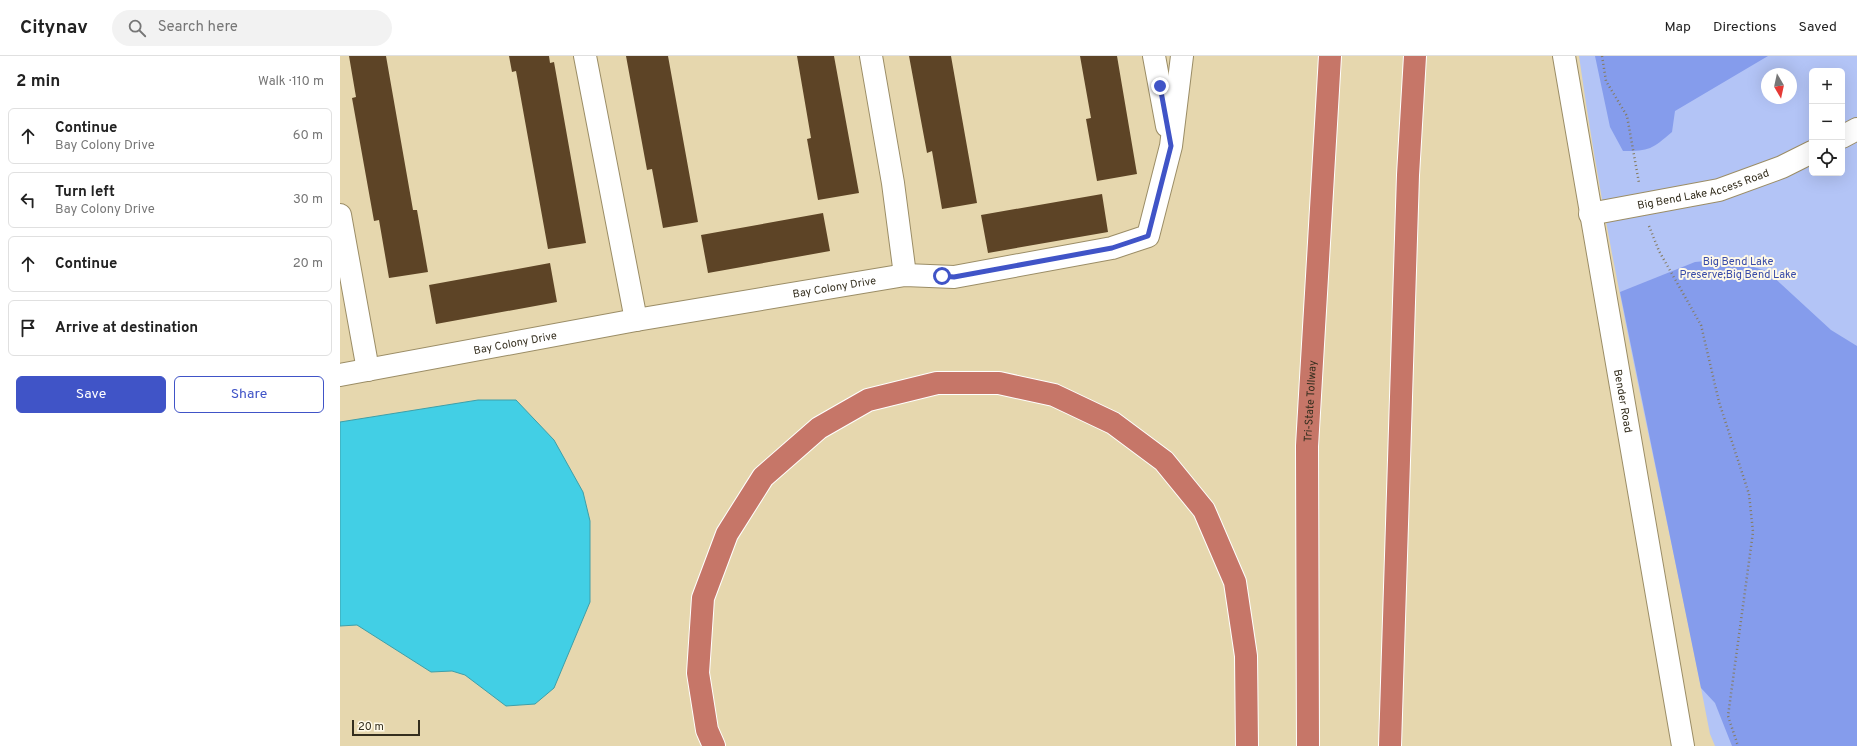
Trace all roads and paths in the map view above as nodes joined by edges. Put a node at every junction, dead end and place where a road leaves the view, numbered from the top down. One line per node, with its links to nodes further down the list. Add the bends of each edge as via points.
1 (585, 56): 18 (street)
2 (871, 56): 17 (street, via 893,183)
3 (1154, 56): 11 (street)
4 (1182, 56): 11 (street, Bay Colony Drive)
5 (1330, 56): 23 (highway, Tri-State Tollway, via 1307,446)
6 (1414, 56): 24 (highway)
7 (1564, 56): 15 (street, Bender Road)
8 (1602, 56): 13 (path, via 1606,81 1627,116)
9 (1857, 129): 10 (street)
10 (1845, 135)
11 (1171, 146): 17 (street, Bay Colony Drive, via 1148,236 1112,248 954,277)
12 (1809, 154): 15 (street, Big Bend Lake Access Road, via 1782,167 1719,190)
13 (1640, 191)
14 (340, 214): 19 (street)
15 (1590, 214): 25 (street, Bender Road)
16 (1648, 222): 26 (path, via 1659,251 1701,325 1719,402 1749,494 1753,532 1728,716)
17 (905, 275): 18 (street, Bay Colony Drive)
18 (636, 320): 19 (street, Bay Colony Drive)
19 (368, 370): 20 (street, Bay Colony Drive)
20 (340, 376)
21 (714, 746): 22 (highway, via 707,730 698,673 703,598 727,534 763,478 820,428 868,400 936,383 999,383 1054,395 1113,423 1164,461 1204,510 1235,582 1246,656)
22 (1247, 746)
23 (1308, 746)
24 (1390, 746)
25 (1683, 746)
26 (1738, 746)

